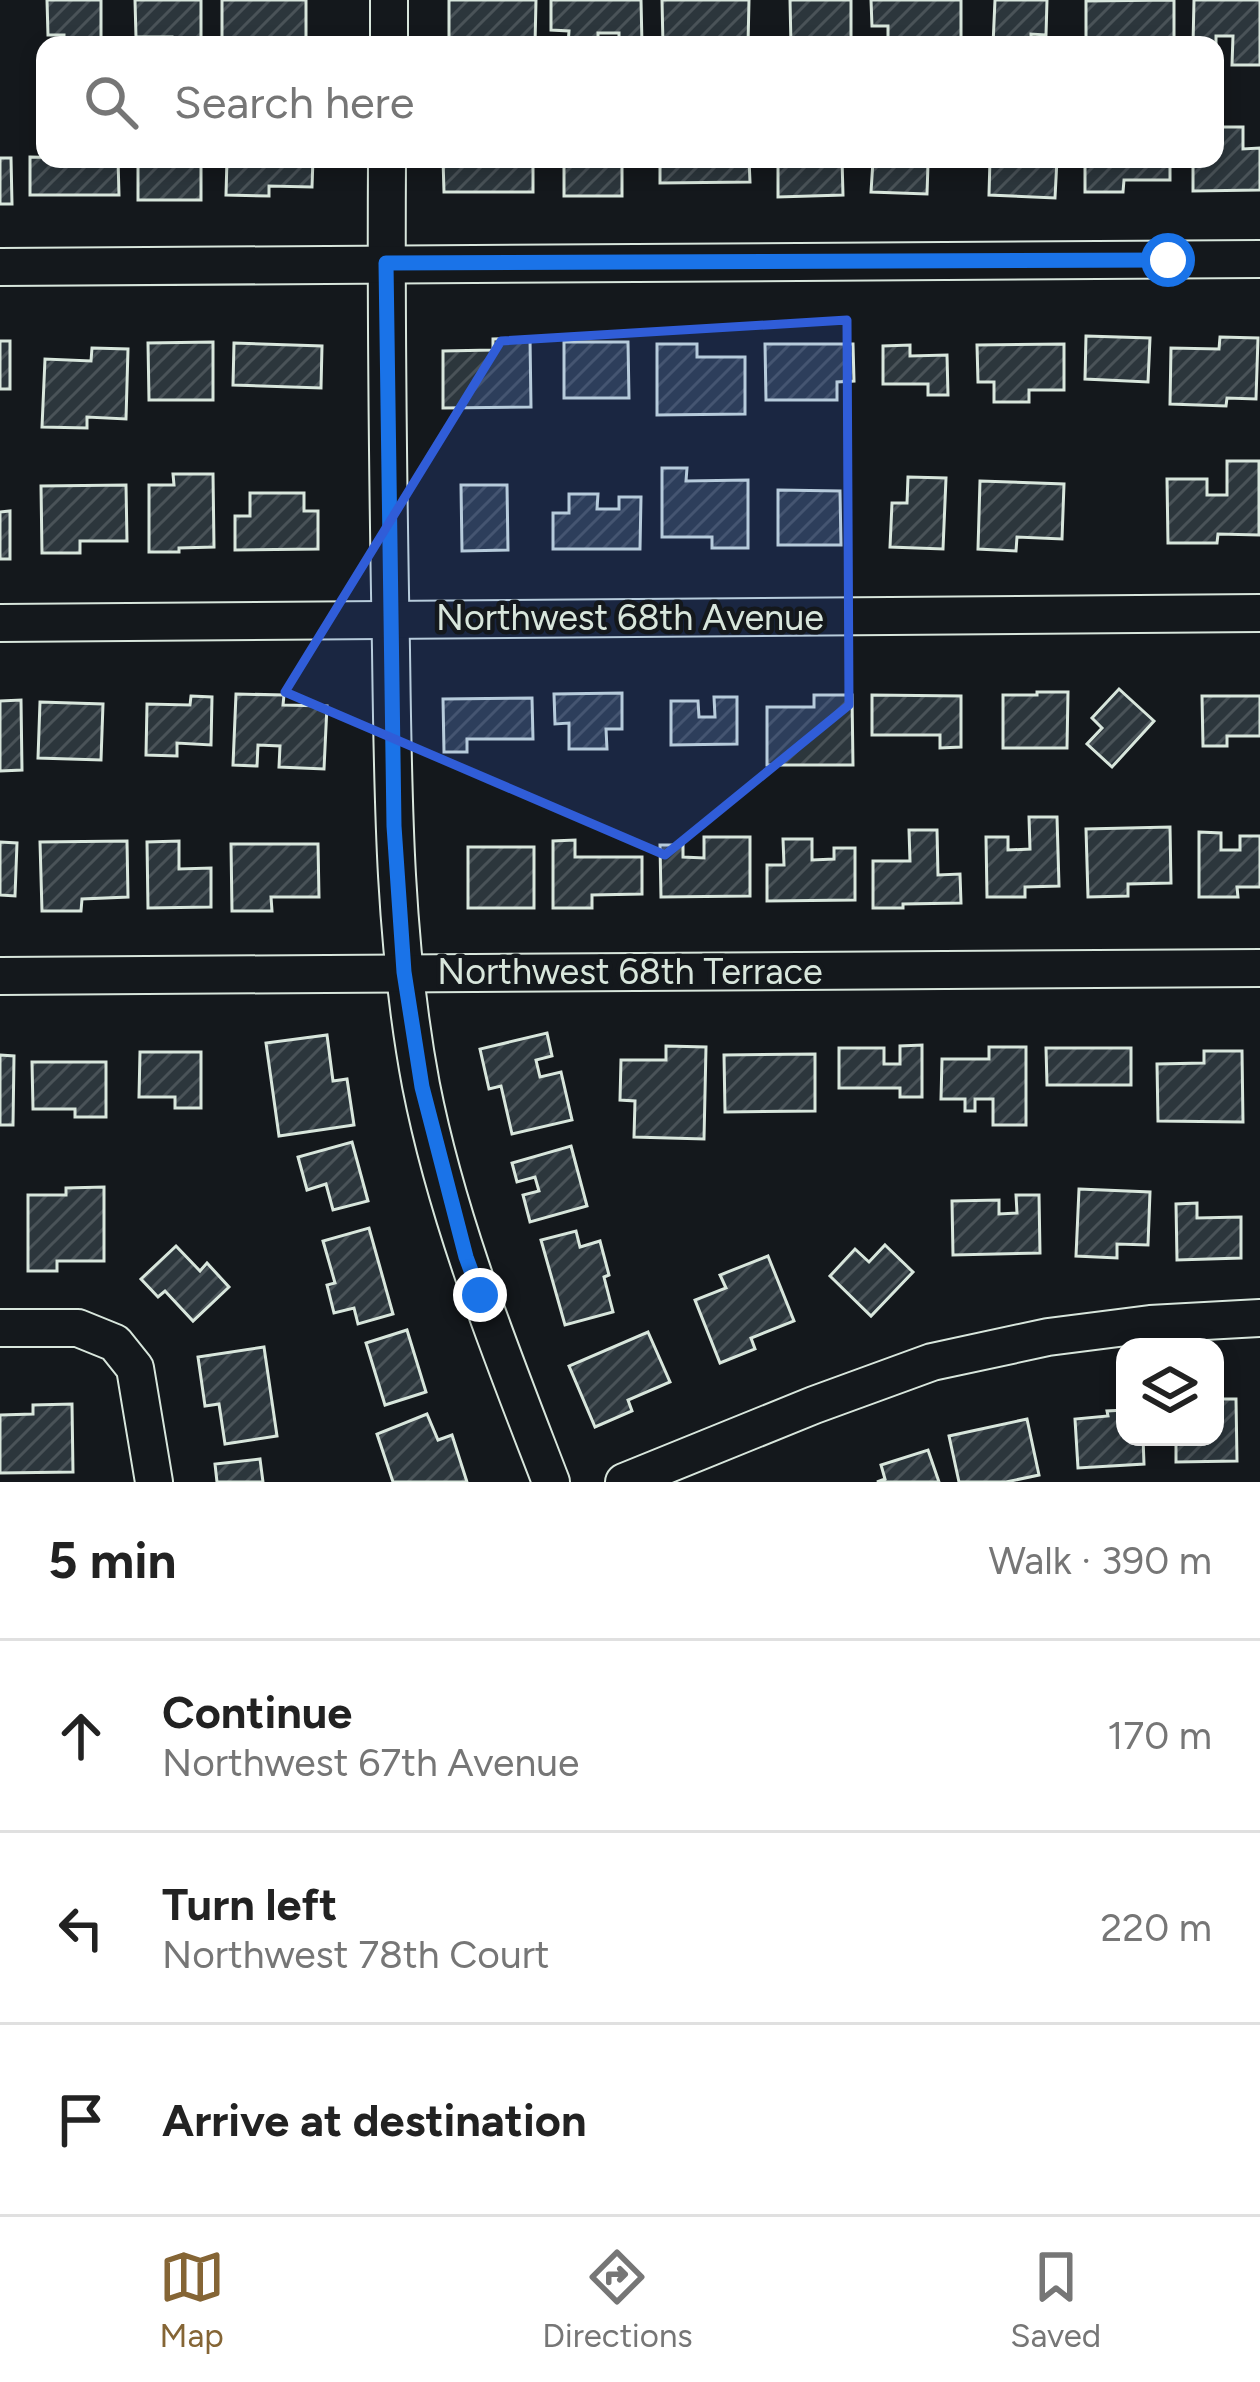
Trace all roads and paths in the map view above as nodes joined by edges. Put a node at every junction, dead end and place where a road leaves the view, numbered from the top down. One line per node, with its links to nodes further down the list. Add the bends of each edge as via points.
1 (389, 0): 2 (street)
2 (389, 36)
3 (388, 168): 5 (street)
4 (1260, 259): 5 (street)
5 (386, 263): 6 (street); 8 (street)
6 (0, 267)
7 (1260, 613): 8 (street, Northwest 68th Avenue)
8 (390, 619): 9 (street, Northwest 68th Avenue); 11 (street)
9 (0, 623)
10 (1260, 968): 11 (street, Northwest 68th Terrace)
11 (404, 972): 12 (street, Northwest 68th Terrace); 16 (street, via 422,1087 466,1257)
12 (0, 976)
13 (1260, 1318): 17 (street, via 1048,1337 932,1362)
14 (0, 1328): 15 (street, via 78,1328 115,1343 134,1368)
15 (154, 1482)
16 (551, 1482)
17 (624, 1482)

